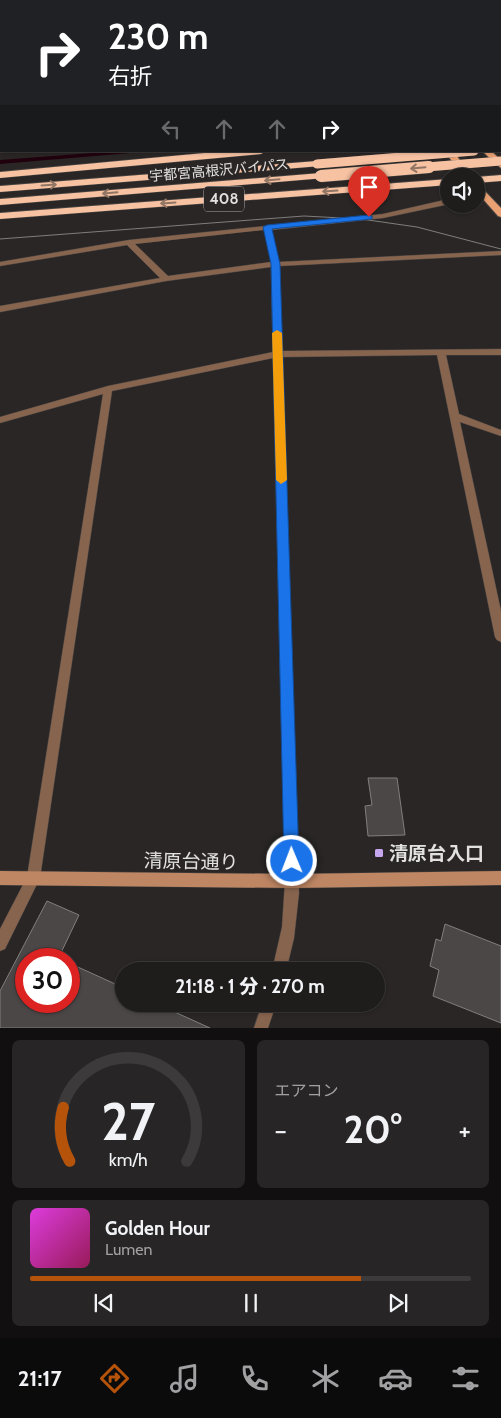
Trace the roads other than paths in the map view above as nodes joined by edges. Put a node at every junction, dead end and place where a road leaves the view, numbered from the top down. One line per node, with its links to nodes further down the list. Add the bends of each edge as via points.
1 (250, 152): 8 (highway)
2 (449, 152): 7 (main road)
3 (462, 152): 12 (highway, 宇都宮高根沢バイパス / 408, one-way to 3, bridge)
4 (487, 152): 6 (main road)
5 (501, 161): 14 (highway, 宇都宮高根沢バイパス / 408, one-way to 14, bridge)
6 (501, 165)
7 (462, 168)
8 (0, 175)
9 (501, 178): 10 (highway)
10 (485, 179)
11 (440, 183): 17 (highway, 408, one-way to 17)
12 (0, 189)
13 (485, 196): 16 (main road)
14 (0, 202)
15 (440, 203): 18 (street, via 383,216)
16 (501, 214)
17 (0, 216)
18 (267, 227): 19 (street); 22 (street)
19 (129, 242): 21 (street); 23 (street)
20 (501, 253): 22 (street)
21 (0, 264)
22 (275, 264): 23 (street); 27 (street)
23 (166, 279): 24 (street)
24 (0, 309)
25 (441, 352): 26 (street); 27 (street); 29 (street)
26 (501, 352)
27 (278, 354): 28 (street); 36 (street)
28 (108, 389): 30 (street); 34 (street)
29 (454, 416): 31 (street); 32 (street)
30 (0, 420)
31 (501, 433)
32 (501, 637)
33 (0, 878): 34 (street, 清原台通り)
34 (33, 878): 36 (street, 清原台通り); 37 (street)
35 (501, 878): 36 (street, 清原台通り)
36 (292, 881): 38 (street, via 292,911)
37 (0, 944)
38 (282, 962)
39 (266, 1012): 40 (street)
40 (261, 1028)

